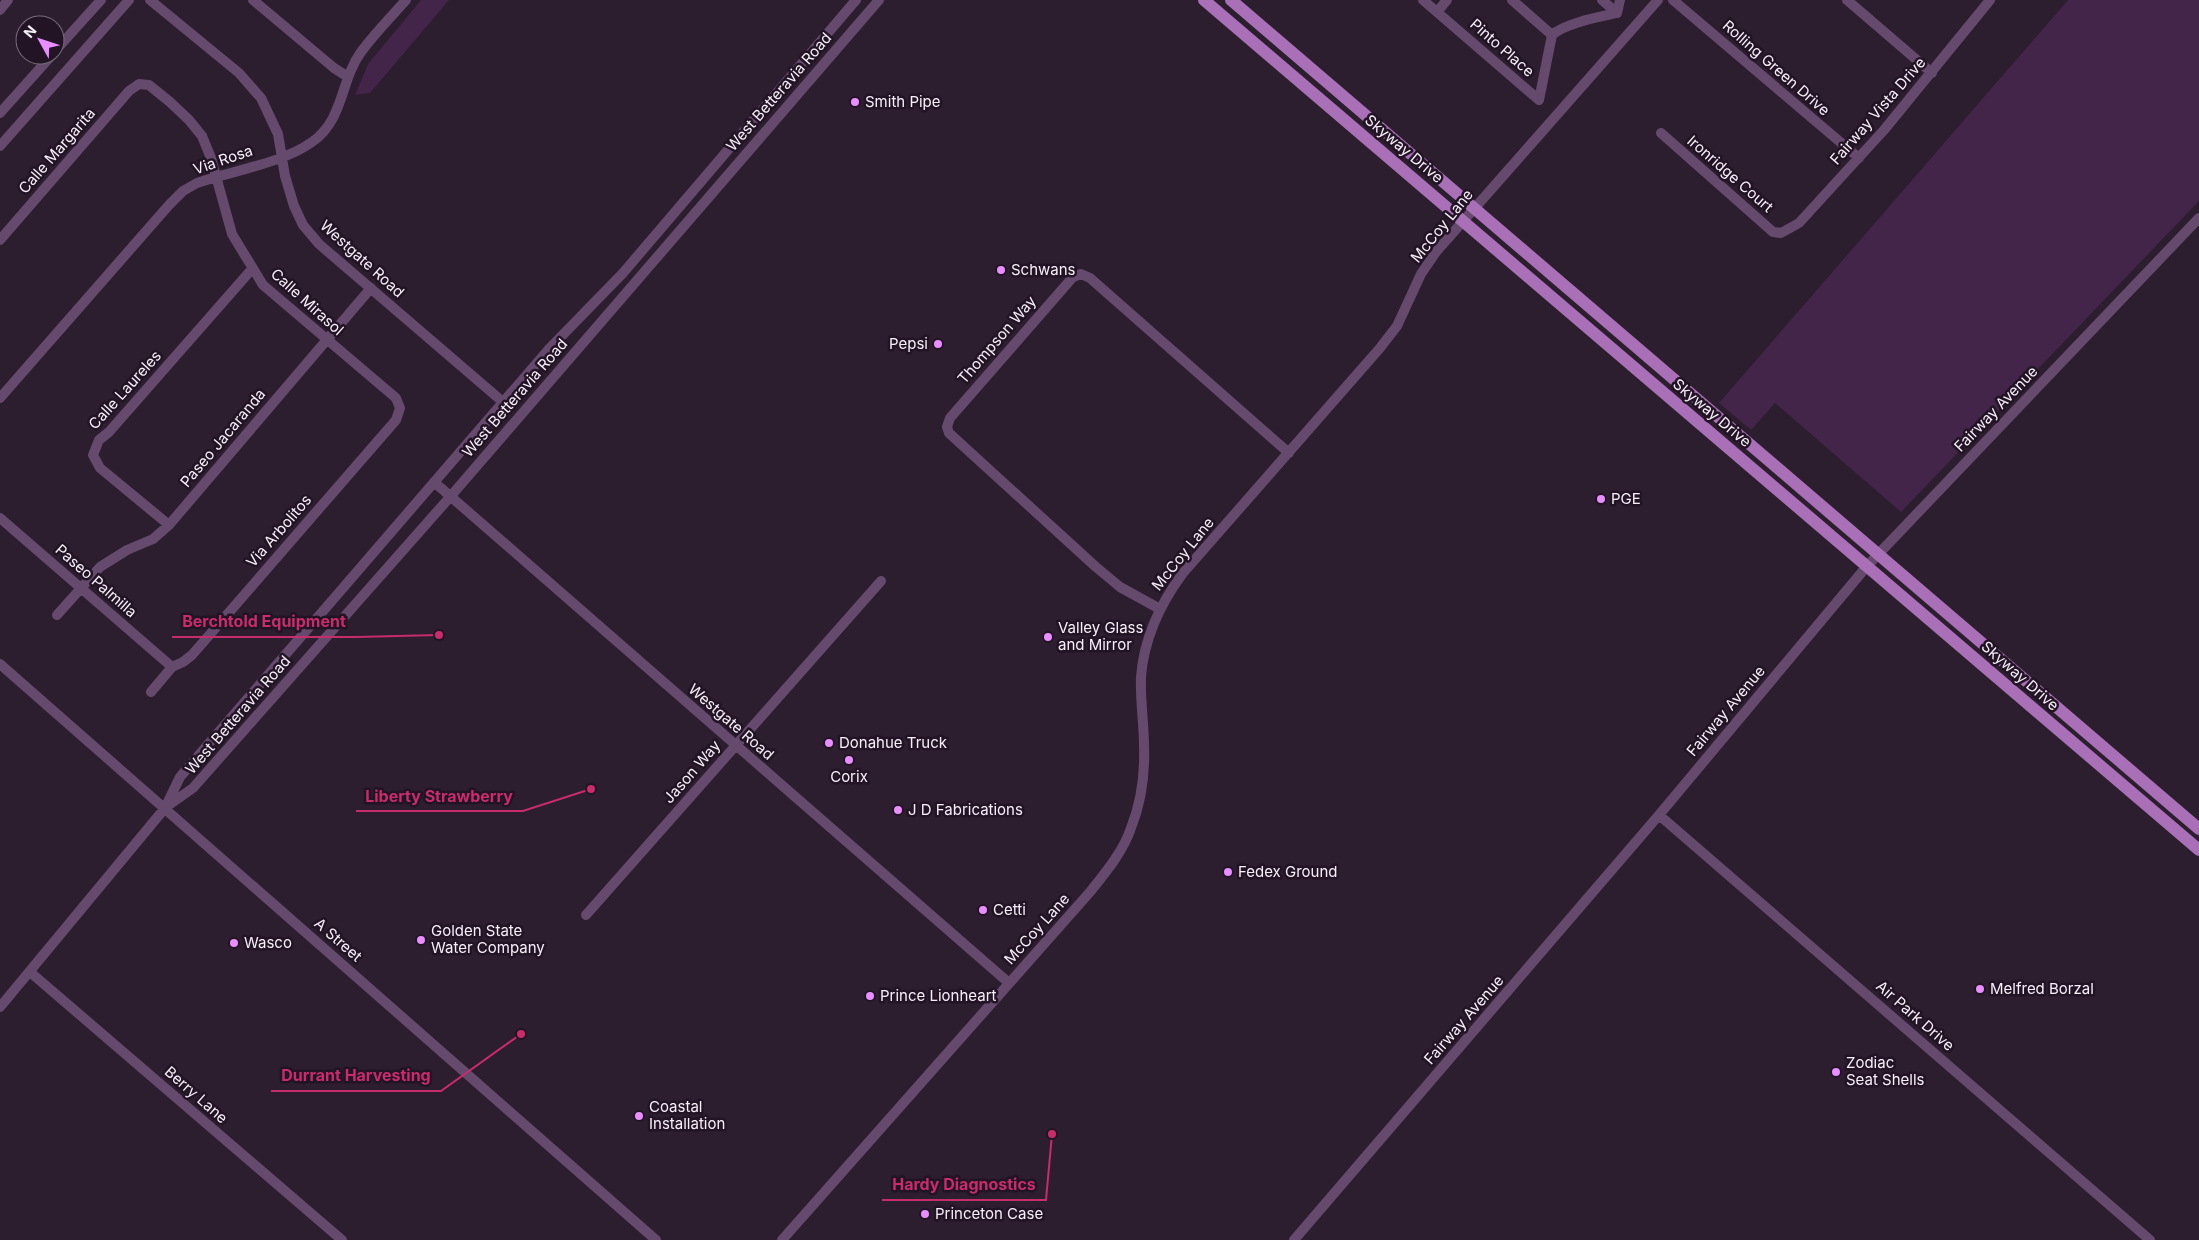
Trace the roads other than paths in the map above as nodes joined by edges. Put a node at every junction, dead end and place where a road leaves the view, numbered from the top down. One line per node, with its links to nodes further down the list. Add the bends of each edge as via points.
1 (8, 0): 20 (street)
2 (101, 0): 24 (street)
3 (129, 0): 31 (street)
4 (150, 0): 32 (street, Westgate Road, via 238,73 261,98 278,134)
5 (253, 0): 27 (street)
6 (856, 0): 44 (street, West Betteravia Road, via 623,273)
7 (879, 0): 48 (street, West Betteravia Road)
8 (1204, 0): 37 (main road, Skyway Drive)
9 (1231, 0): 35 (main road, Skyway Drive)
10 (1423, 0): 21 (street, Pinto Place)
11 (1447, 0): 21 (street)
12 (1512, 0): 23 (street)
13 (1602, 0): 22 (street)
14 (1620, 0): 22 (street)
15 (1658, 0): 35 (street, McCoy Lane)
16 (1673, 0): 33 (street, Rolling Green Drive)
17 (1847, 0): 26 (street)
18 (1990, 0): 26 (street, Fairway Vista Drive)
19 (402, 2): 27 (street, Via Rosa, via 360,52)
20 (0, 10)
21 (1437, 12): 23 (street, Pinto Place, via 1539,100)
22 (1617, 13): 23 (street, via 1576,24)
23 (1552, 35)
24 (65, 40)
25 (43, 65): 29 (street)
26 (1932, 73): 33 (street, Fairway Vista Drive)
27 (348, 77): 32 (street, Via Rosa, via 336,114 326,128 313,141)
28 (139, 84): 34 (street, Calle Mirasol, via 149,86 190,120 202,136); 39 (street, Calle Margarita, via 129,91)
29 (0, 113)
30 (1660, 133): 38 (street, Ironridge Court, via 1773,232)
31 (0, 146)
32 (282, 156): 34 (street, Via Rosa); 41 (street, Westgate Road, via 294,206 303,225 319,244)
33 (1858, 158): 38 (street, Fairway Vista Drive, via 1799,223)
34 (214, 177): 40 (street, Calle Mirasol, via 232,234); 43 (street, Via Rosa, via 183,191 169,204)
35 (1474, 208): 37 (street, McCoy Lane); 51 (main road, Skyway Drive)
36 (2199, 218): 51 (street, Fairway Avenue)
37 (1463, 220): 46 (street, McCoy Lane, via 1421,274 1397,326); 52 (main road, Skyway Drive)
38 (1781, 233)
39 (0, 240)
40 (252, 269): 42 (street, Calle Mirasol, via 263,285); 50 (street, Calle Laureles, via 99,440 92,455 100,468)
41 (371, 288): 42 (street, Paseo Jacaranda); 44 (street, Westgate Road)
42 (326, 339): 45 (street, Calle Mirasol, via 396,398); 50 (street, Paseo Jacaranda)
43 (0, 398)
44 (504, 402): 47 (street, West Betteravia Road)
45 (400, 408): 58 (street, Via Arbolitos, via 396,420 192,655)
46 (1289, 453): 55 (street, McCoy Lane, via 1183,573); 55 (street, Thompson Way, via 1090,278 1081,274 1073,277 950,418 947,427 956,440 1120,587)
47 (434, 482): 48 (street, Westgate Road); 61 (street, West Betteravia Road, via 180,777)
48 (450, 496): 60 (street, Westgate Road); 61 (street, West Betteravia Road, via 194,788)
49 (0, 518): 54 (street, Paseo Palmilla)
50 (169, 525): 54 (street, Paseo Jacaranda, via 153,539 100,567)
51 (1878, 555): 52 (street, Fairway Avenue); 63 (main road, Skyway Drive)
52 (1867, 566): 62 (street, Fairway Avenue); 64 (main road, Skyway Drive)
53 (881, 581): 60 (street, Jason Way)
54 (81, 587): 56 (street, Paseo Jacaranda); 58 (street, Paseo Palmilla)
55 (1160, 609): 67 (street, McCoy Lane, via 1146,645 1142,676 1143,781 1131,830 1094,887)
56 (57, 616)
57 (0, 664): 61 (street, A Street)
58 (172, 667): 59 (street, Via Arbolitos)
59 (151, 692)
60 (736, 745): 65 (street, Jason Way); 67 (street, Westgate Road)
61 (165, 808): 66 (street, West Betteravia Road); 70 (street, A Street)
62 (1659, 814): 72 (street, Fairway Avenue); 73 (street, Air Park Drive)
63 (2199, 829)
64 (2199, 850)
65 (586, 915)
66 (30, 972): 68 (street, West Betteravia Road); 69 (street, Berry Lane)
67 (1008, 983): 71 (street, McCoy Lane)
68 (0, 1007)
69 (342, 1240)
70 (656, 1240)
71 (782, 1240)
72 (1294, 1240)
73 (2150, 1240)

